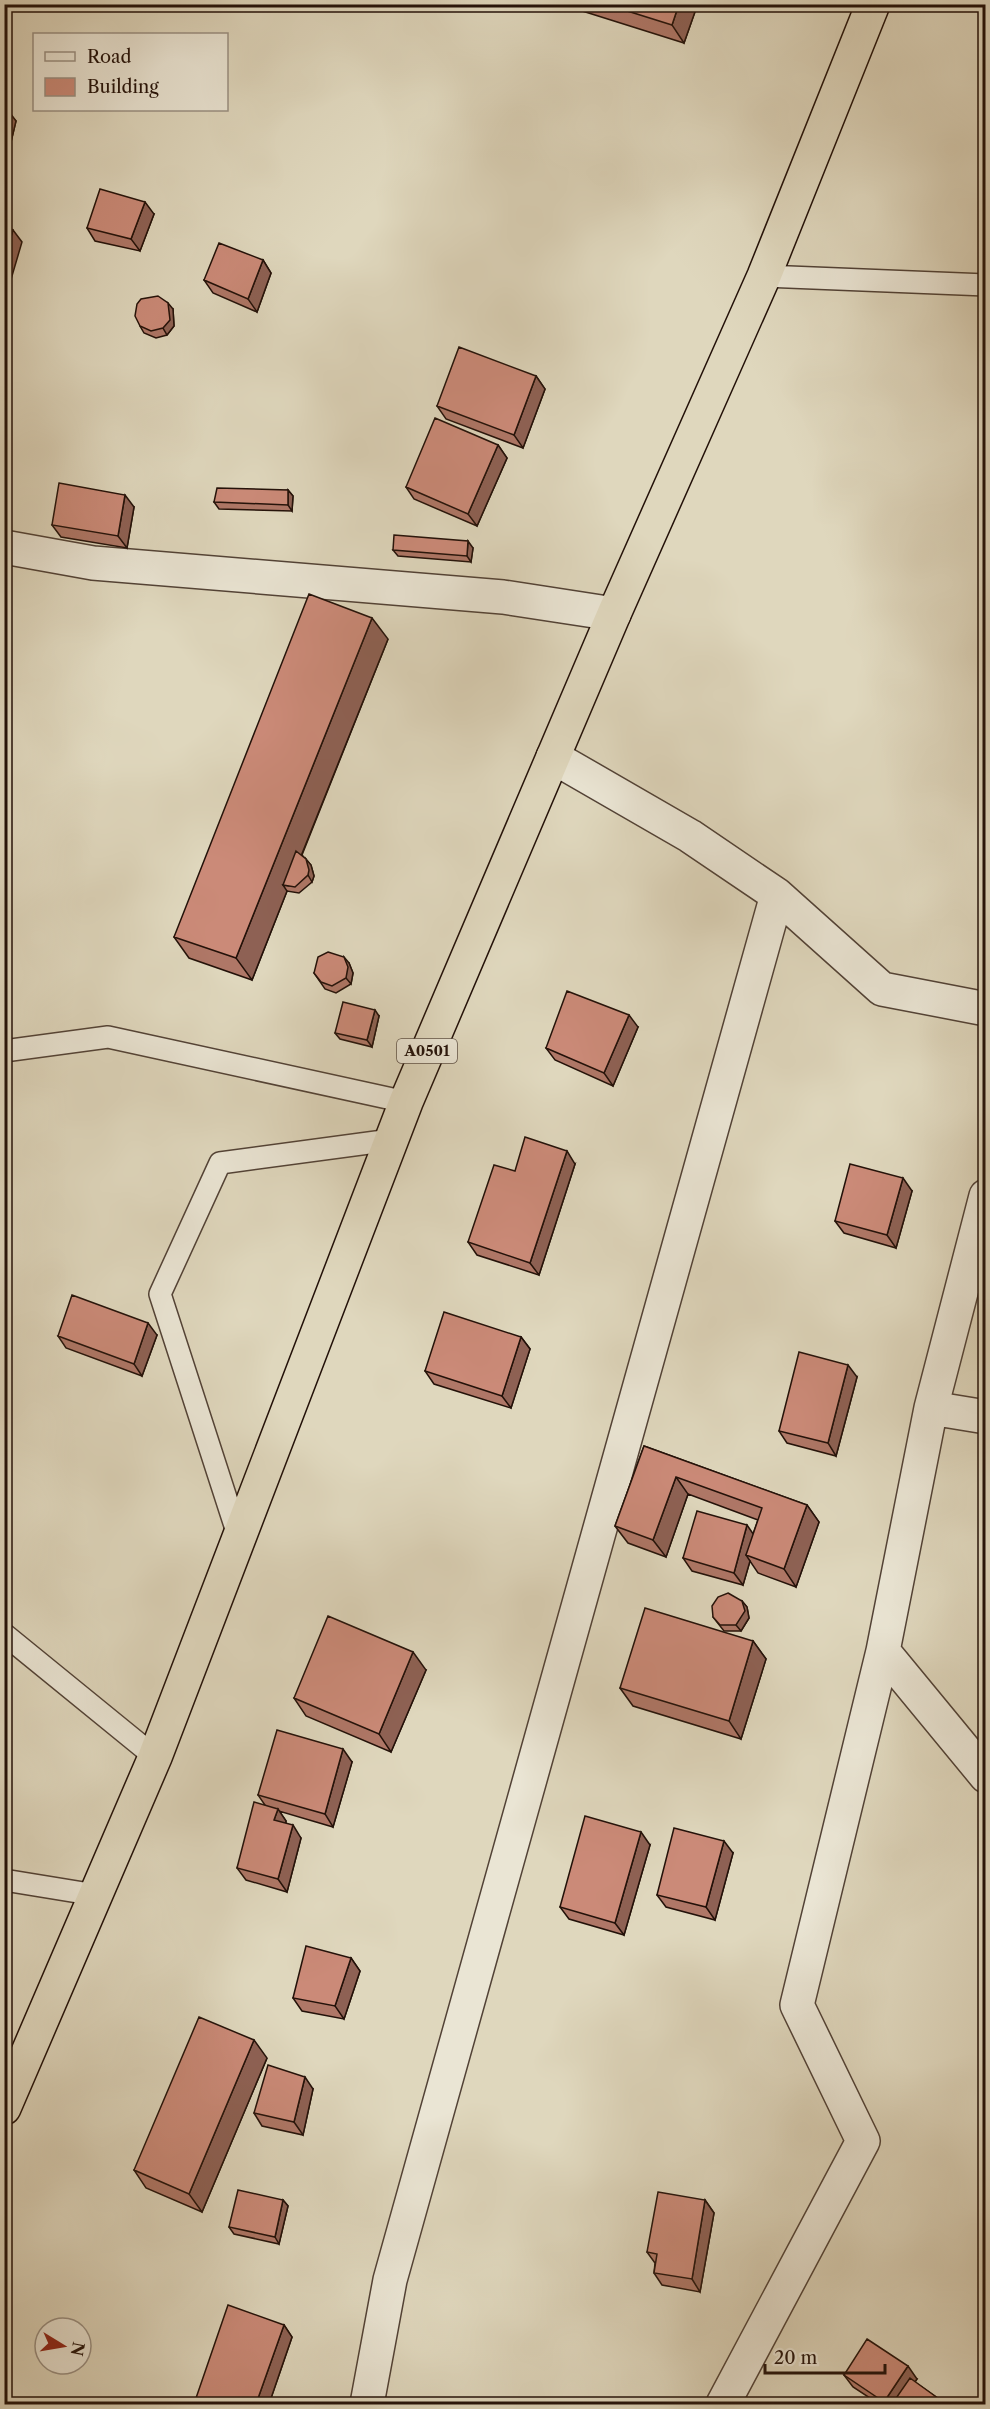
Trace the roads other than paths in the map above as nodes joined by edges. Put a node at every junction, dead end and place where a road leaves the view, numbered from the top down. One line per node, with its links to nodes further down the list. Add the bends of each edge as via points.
1 (873, 4): 2 (highway, A0501)
2 (764, 276): 3 (lane); 5 (highway, A0501)
3 (986, 285)
4 (4, 547): 5 (street, via 93,562 503,597)
5 (614, 614): 6 (highway, A0501)
6 (553, 757): 7 (street, via 690,836); 10 (highway, A0501)
7 (777, 895): 8 (street, via 882,989); 23 (street, via 390,2280)
8 (986, 1009)
9 (4, 1051): 10 (lane, via 108,1037)
10 (406, 1102): 11 (highway, A0501)
11 (392, 1140): 15 (highway, A0501); 15 (lane, via 220,1163 160,1294)
12 (986, 1196): 13 (street)
13 (931, 1408): 14 (street); 17 (street)
14 (986, 1417)
15 (239, 1538): 18 (highway, A0501)
16 (4, 1634): 18 (lane)
17 (883, 1651): 19 (street); 24 (street, via 798,2005 862,2141)
18 (155, 1757): 21 (highway, A0501)
19 (986, 1776)
20 (4, 1880): 21 (lane)
21 (96, 1895): 22 (highway, A0501)
22 (4, 2108)
23 (367, 2404)
24 (723, 2404)

